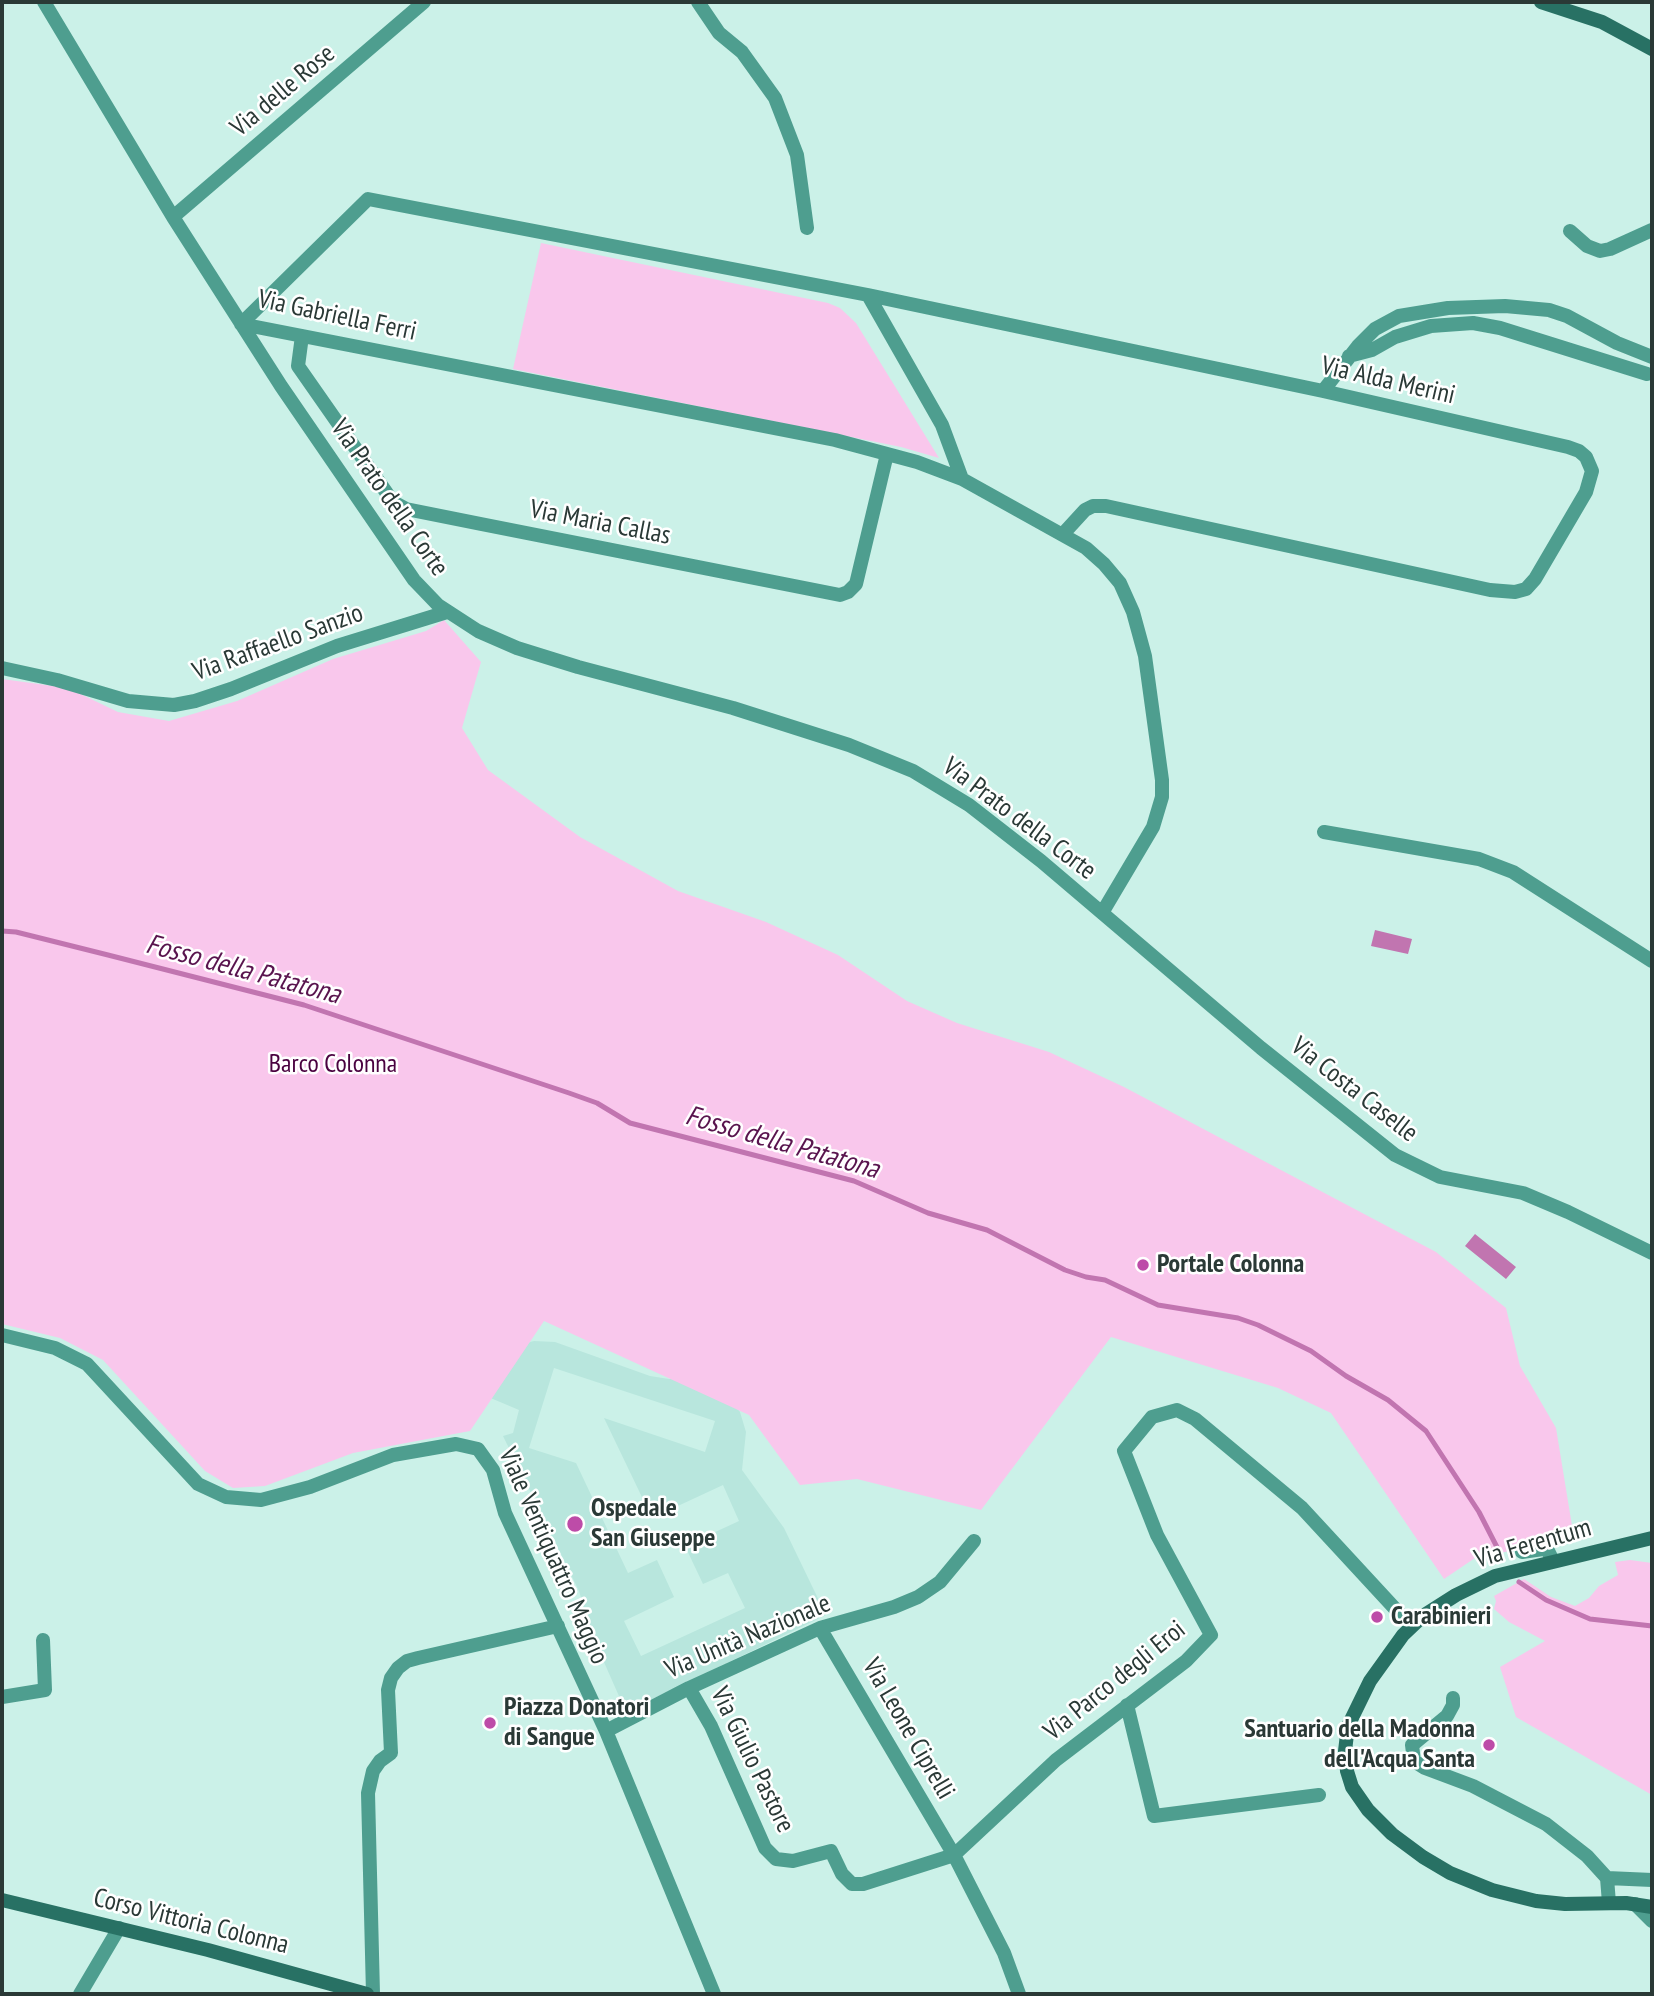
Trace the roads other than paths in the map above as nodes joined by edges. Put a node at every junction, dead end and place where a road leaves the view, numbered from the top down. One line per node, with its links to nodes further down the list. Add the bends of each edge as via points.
1 (44, 2): 6 (street, Via Prato della Corte)
2 (424, 2): 6 (street, Via delle Rose)
3 (698, 2): 7 (street, via 775,97 797,155)
4 (1541, 2): 5 (main road, via 1602,22)
5 (1652, 49)
6 (173, 217): 11 (street, Via Prato della Corte)
7 (807, 228)
8 (1652, 230): 9 (street, via 1603,251 1587,246)
9 (1570, 231)
10 (868, 295): 11 (street, Via Gabriella Ferri, via 368,199); 16 (street, Via Alda Merini); 18 (street, via 942,425)
11 (241, 324): 12 (street, Via Gabriella Ferri); 20 (street, Via Prato della Corte, via 414,580)
12 (302, 336): 17 (street, Via Gabriella Ferri); 17 (street, Via Maria Callas, via 298,366 393,502 469,522 840,595 856,584)
13 (1349, 356): 14 (street, via 1375,329 1399,316 1448,307 1505,306 1558,313); 15 (street, via 1431,326 1473,323); 16 (street)
14 (1652, 357)
15 (1647, 374)
16 (1323, 391): 19 (street, Via Alda Merini, via 1568,447 1586,457 1592,471 1589,484 1531,585 1521,591 1497,591 1102,505 1086,510)
17 (887, 453): 18 (street, Via Gabriella Ferri)
18 (962, 480): 19 (street)
19 (1063, 534): 23 (street, via 1104,564 1128,600 1144,648 1162,779 1162,804 1155,823)
20 (447, 612): 21 (street, Via Raffaello Sanzio, via 346,642 243,685 174,705 128,701); 23 (street, Via Prato della Corte, via 517,648 733,708 902,766 979,813)
21 (2, 668)
22 (1324, 832): 24 (street, via 1479,859 1513,872)
23 (1102, 913): 25 (street, Via Costa Caselle, via 1395,1155 1440,1177 1523,1193)
24 (1652, 961)
25 (1652, 1253)
26 (2, 1335): 31 (street, Viale Ventiquattro Maggio, via 55,1348 87,1364 198,1484 226,1497 261,1500 310,1487 393,1455 456,1444 478,1449 493,1470 505,1513)
27 (1652, 1538): 30 (main road, Via Ferentum)
28 (974, 1541): 33 (street, Via Unità Nazionale, via 940,1582 918,1597)
29 (1522, 1552): 30 (street, via 1543,1549)
30 (1553, 1561): 32 (main road, Via Ferentum, via 1483,1581)
31 (558, 1626): 39 (street, Viale Ventiquattro Maggio); 52 (street, via 407,1661 391,1678 391,1753 373,1771 368,1793)
32 (1411, 1626): 38 (street, Via Parco degli Eroi, via 1302,1508 1195,1419 1177,1410 1152,1417 1124,1451 1157,1535 1211,1635 1186,1661); 45 (main road, Via Ferentum, via 1370,1681 1347,1732 1347,1770 1363,1805 1423,1857 1464,1879 1536,1901)
33 (820, 1628): 35 (street, Via Unità Nazionale); 41 (street, Via Leone Ciprelli)
34 (43, 1640): 36 (street, via 45,1690)
35 (689, 1688): 39 (street, Via Unità Nazionale); 41 (street, Via Giulio Pastore, via 765,1848 776,1859 793,1861 831,1851 842,1874 852,1884 863,1884)
36 (2, 1697)
37 (1453, 1698): 42 (street, via 1447,1716 1412,1745 1415,1761 1546,1824)
38 (1127, 1705): 40 (street, via 1154,1816); 41 (street, Via Parco degli Eroi, via 1056,1760)
39 (606, 1731): 53 (street, Viale Ventiquattro Maggio)
40 (1319, 1795)
41 (954, 1856): 54 (street, Via Leone Ciprelli, via 1004,1953)
42 (1607, 1878): 43 (street); 45 (street)
43 (1652, 1880)
44 (2, 1900): 49 (main road, Corso Vittoria Colonna)
45 (1608, 1903): 46 (main road, Via Ferentum)
46 (1635, 1904): 47 (main road, Via Ferentum); 48 (street)
47 (1652, 1907)
48 (1652, 1921)
49 (119, 1928): 50 (street); 51 (main road, Corso Vittoria Colonna)
50 (80, 1994)
51 (367, 1994)
52 (373, 1994)
53 (714, 1994)
54 (1019, 1994)

